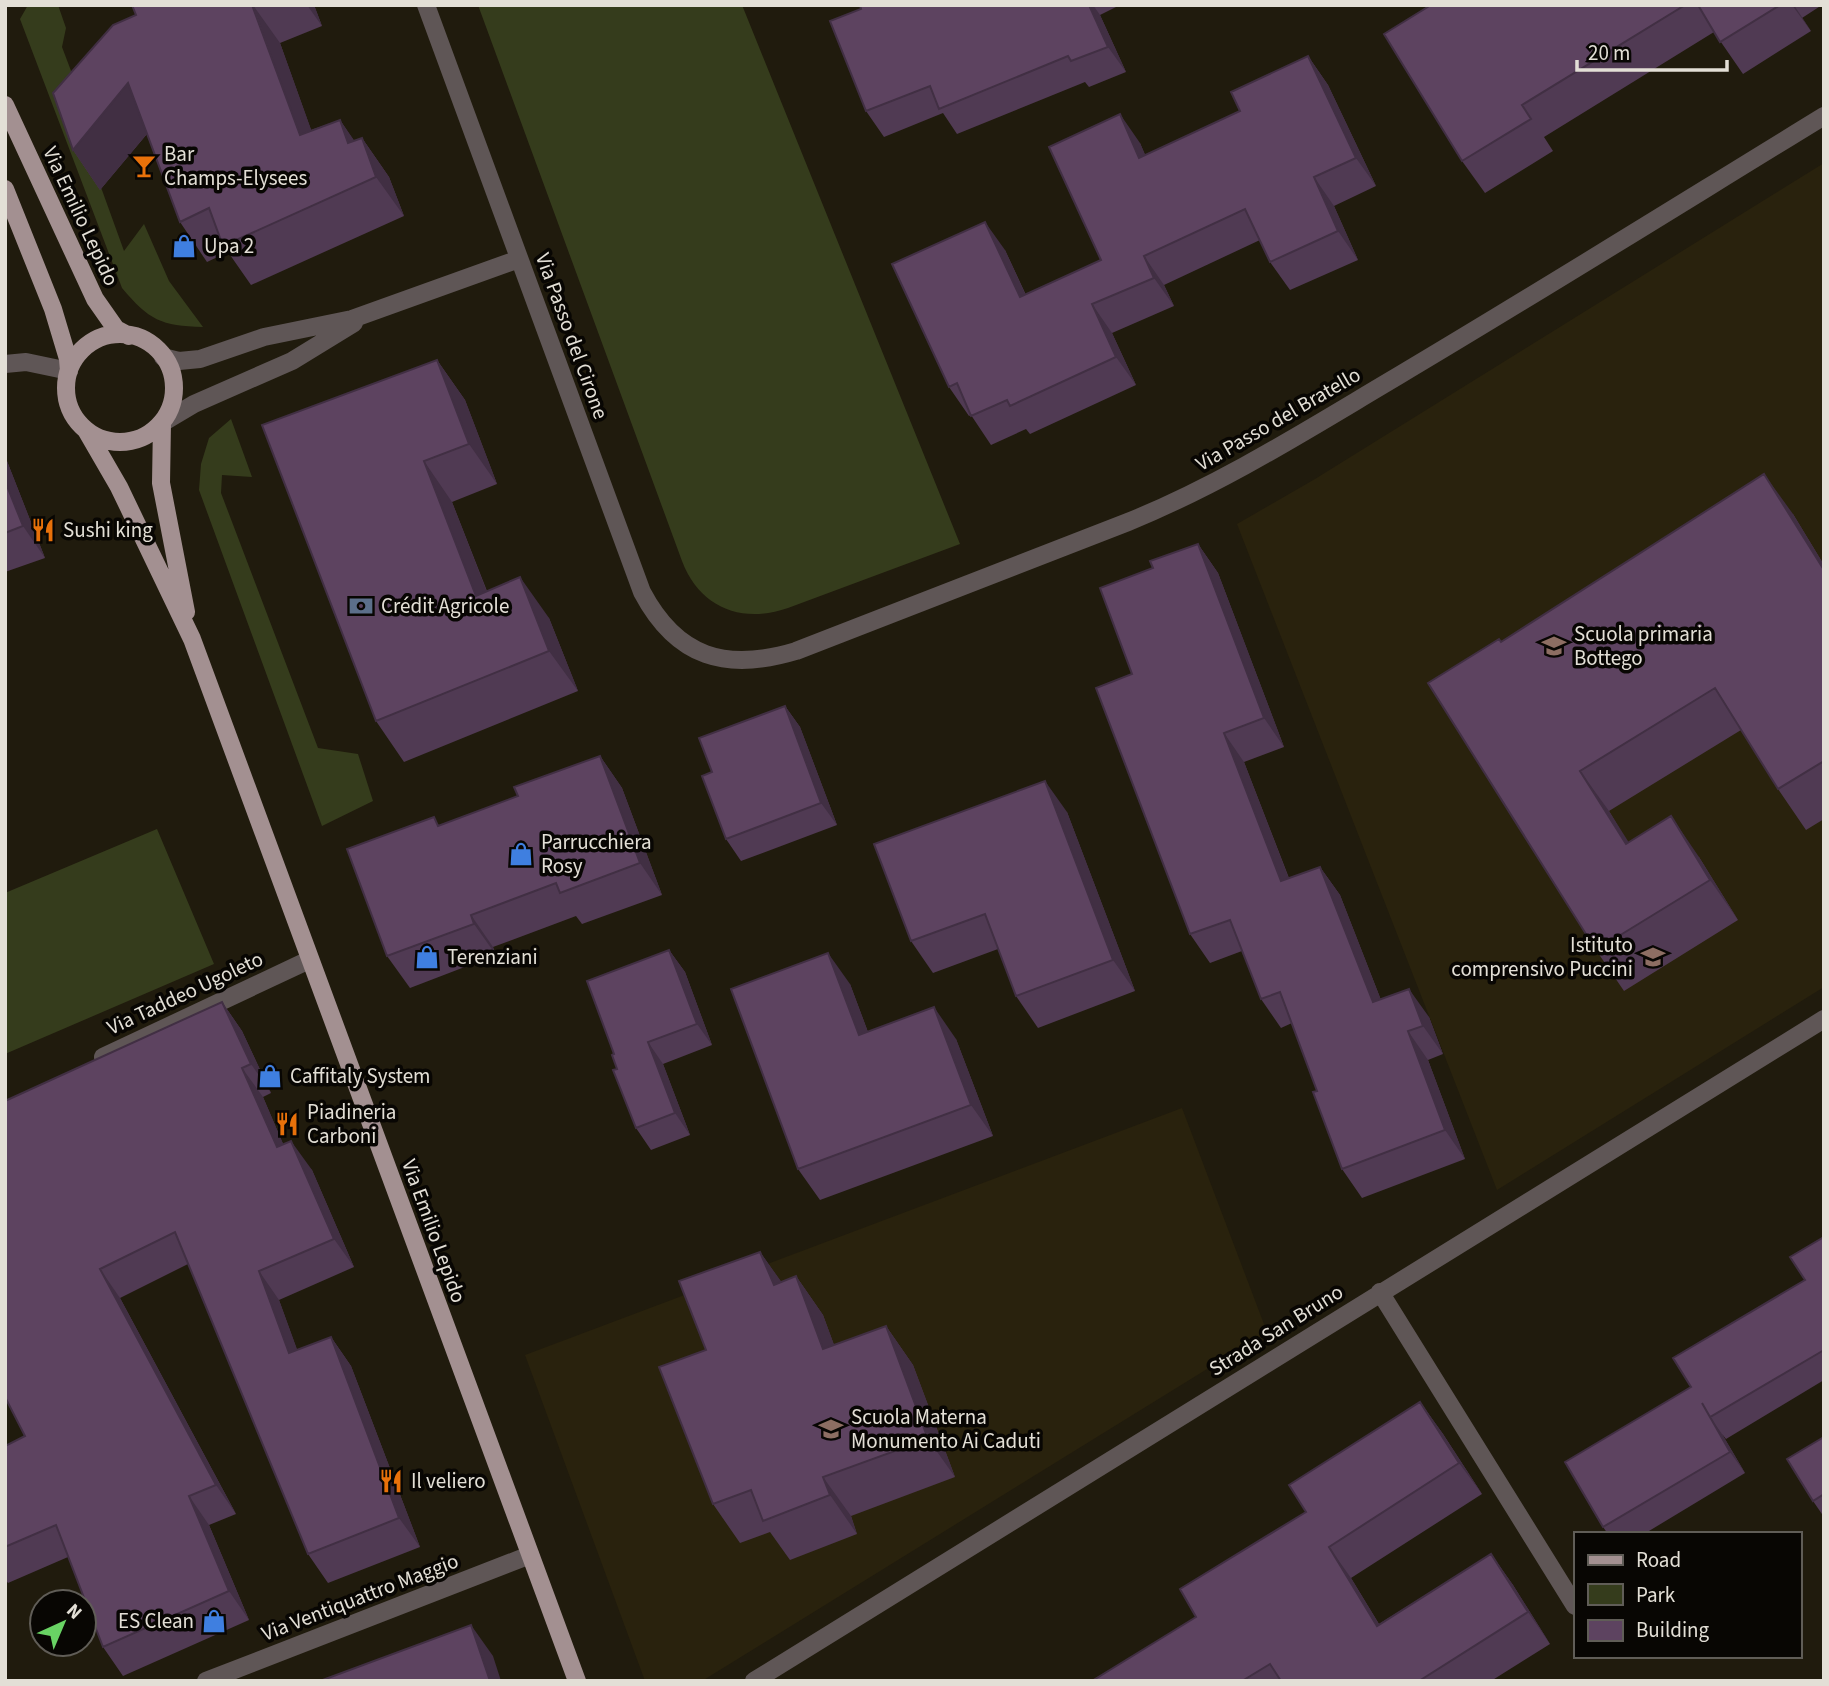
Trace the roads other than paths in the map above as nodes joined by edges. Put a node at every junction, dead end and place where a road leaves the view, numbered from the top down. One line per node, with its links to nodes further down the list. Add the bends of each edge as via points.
1 (426, 5): 5 (street, Via Passo del Cirone)
2 (5, 105): 7 (main road, Via Emilio Lepido, via 94,299 116,329)
3 (1824, 116): 14 (street, Via Passo del Bratello, via 1453,344 1251,464 1179,501 796,651 762,660)
4 (5, 189): 10 (main road, Via Emilio Lepido, via 53,309)
5 (519, 259): 6 (street); 14 (street, Via Passo del Cirone, via 642,592 675,637)
6 (386, 308): 8 (street, via 264,337 200,359); 11 (street, via 276,369)
7 (129, 335): 8 (main road, Via Emilio Lepido, via 144,340); 10 (main road, via 107,337 86,346)
8 (163, 357): 11 (main road, Via Emilio Lepido, via 173,376 174,391)
9 (5, 364): 10 (street, via 26,362)
10 (69, 371): 12 (main road, Via Emilio Lepido, via 68,404)
11 (162, 422): 12 (main road, via 134,441 117,442); 13 (main road, Via Emilio Lepido, via 161,483)
12 (86, 430): 13 (main road, Via Emilio Lepido, via 119,487)
13 (191, 639): 15 (main road, Via Emilio Lepido)
14 (711, 656)
15 (309, 960): 17 (street, Via Taddeo Ugoleto); 19 (main road, Via Emilio Lepido)
16 (1824, 1018): 18 (street, Strada San Bruno)
17 (81, 1067)
18 (1380, 1292): 20 (street); 23 (street, Strada San Bruno)
19 (530, 1555): 21 (street, Via Ventiquattro Maggio); 22 (main road, Via Emilio Lepido)
20 (1574, 1604)
21 (206, 1681)
22 (577, 1681)
23 (754, 1681)

